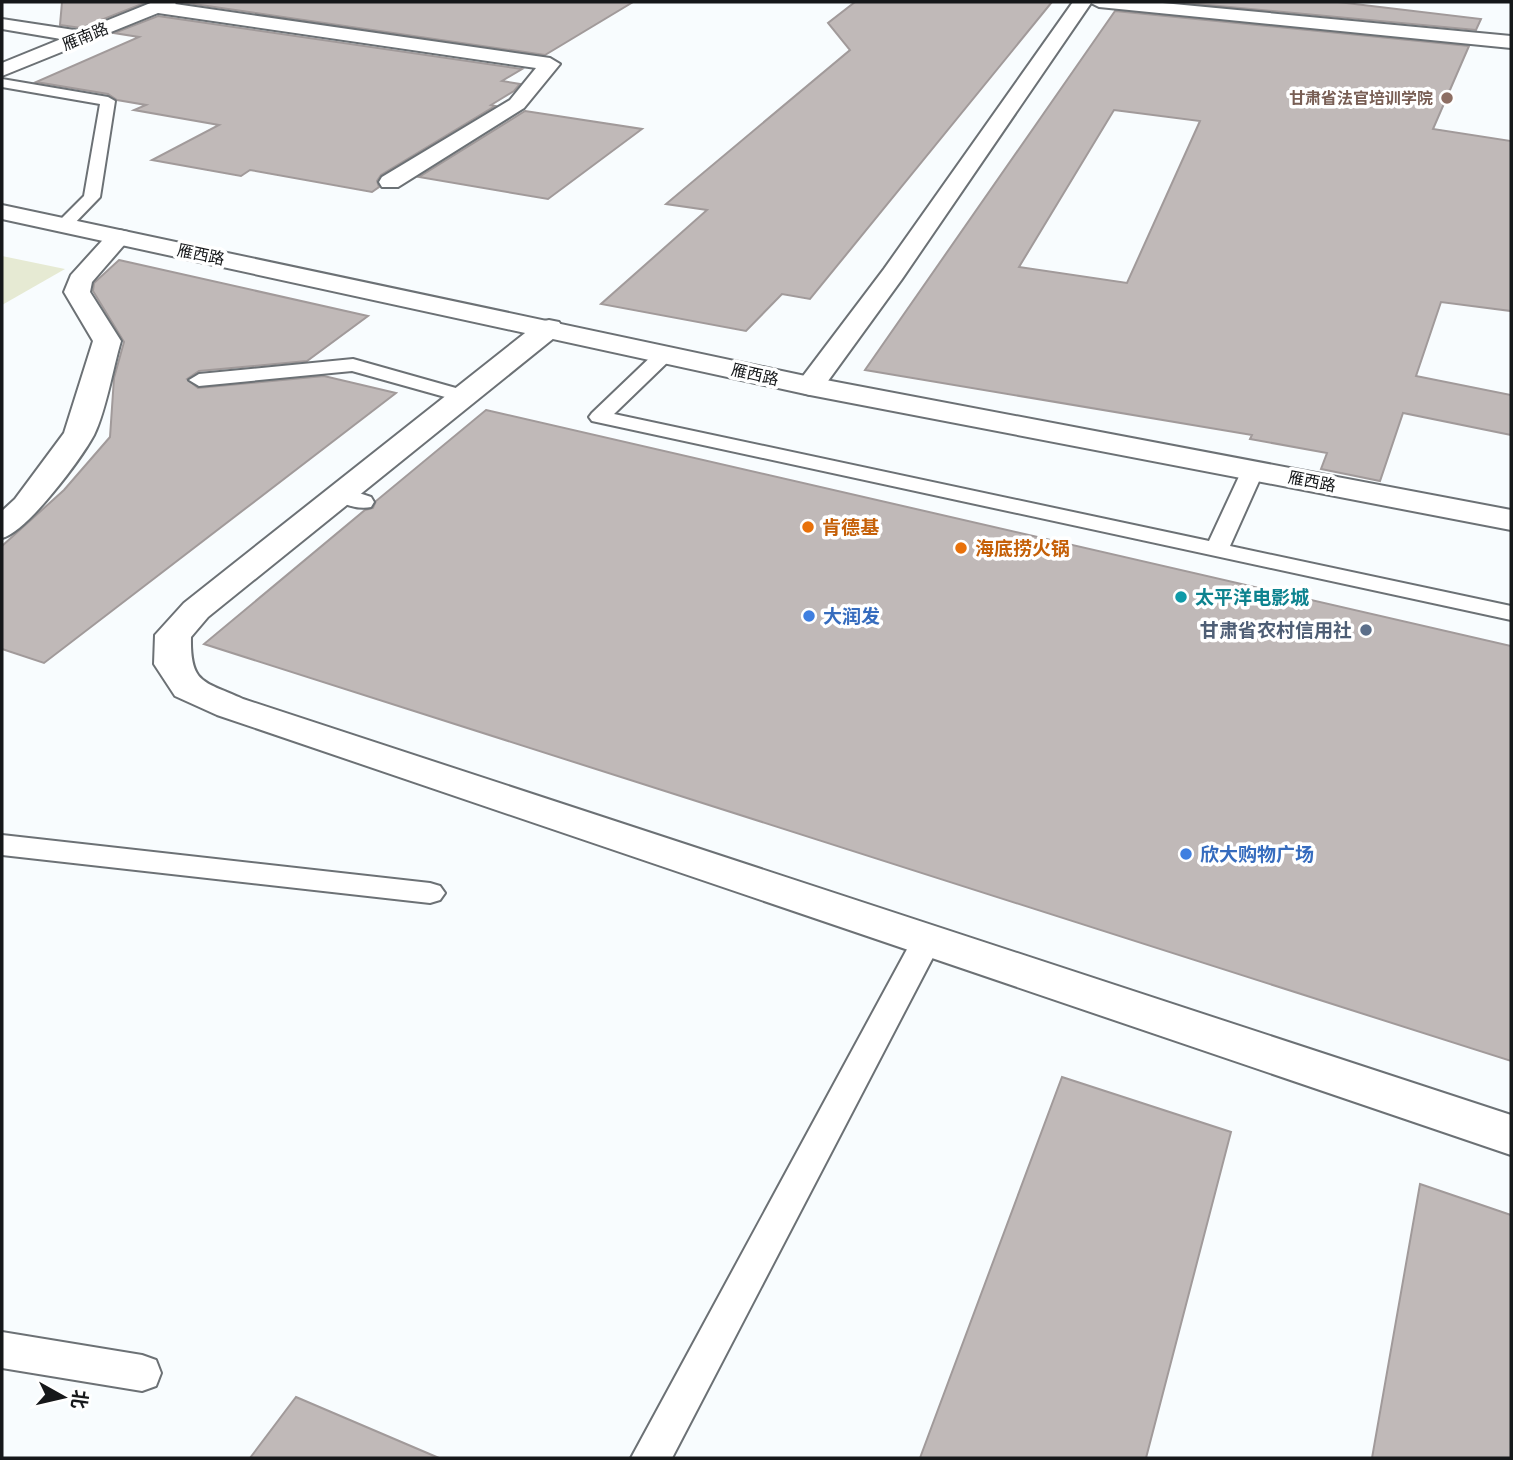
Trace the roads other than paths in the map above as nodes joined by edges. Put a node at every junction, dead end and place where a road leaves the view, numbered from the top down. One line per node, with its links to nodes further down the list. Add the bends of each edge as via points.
1 (1082, 2): 17 (street)
2 (1100, 2): 3 (street)
3 (1132, 3): 7 (street)
4 (162, 4): 6 (street, 雁南路); 10 (street, via 550,64 517,104)
5 (2, 24): 6 (street)
6 (83, 37): 8 (street, 雁南路)
7 (1511, 42)
8 (2, 70)
9 (2, 83): 12 (lane, via 108,101 92,197)
10 (390, 182)
11 (2, 212): 12 (street, 雁西路)
12 (63, 225): 13 (street, 雁西路)
13 (120, 237): 14 (street, 雁西路); 21 (street, via 80,280 77,292 107,341 79,434 26,506)
14 (549, 328): 15 (street, 雁西路); 18 (street)
15 (666, 353): 17 (street, 雁西路); 22 (lane, via 599,417)
16 (199, 380): 18 (lane, via 353,365)
17 (810, 386): 19 (street, 雁西路)
18 (463, 396): 26 (street, via 352,498 196,610 173,635 173,664 188,688 230,707)
19 (1253, 470): 20 (street, 雁西路); 22 (lane)
20 (1511, 520)
21 (2, 528)
22 (1217, 549): 23 (lane)
23 (1511, 612)
24 (2, 845): 25 (lane)
25 (430, 893)
26 (927, 940): 27 (street); 30 (lane)
27 (1511, 1135)
28 (2, 1350): 29 (lane)
29 (142, 1373)
30 (651, 1458)

